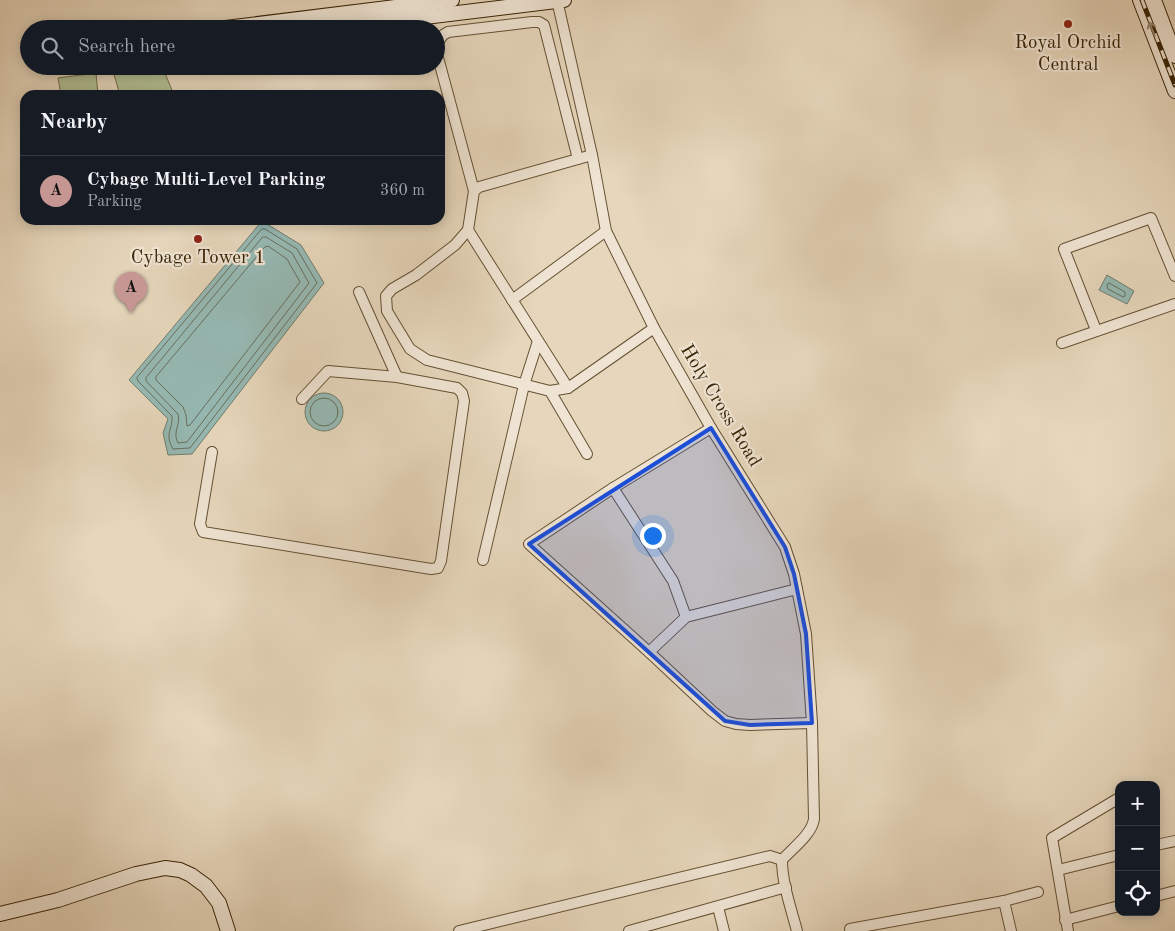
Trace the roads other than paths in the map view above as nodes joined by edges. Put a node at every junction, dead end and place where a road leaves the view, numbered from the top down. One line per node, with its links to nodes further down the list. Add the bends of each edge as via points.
1 (452, 0): 5 (street)
2 (559, 0): 5 (street); 13 (street, Holy Cross Road)
3 (1140, 0): 12 (street, one-way to 3)
4 (1154, 0): 9 (street)
5 (378, 16): 6 (street); 7 (street)
6 (340, 20)
7 (362, 20)
8 (445, 34): 14 (street, via 532,22 544,25)
9 (1172, 38): 10 (street)
10 (1175, 56)
11 (443, 75): 15 (street)
12 (1175, 91)
13 (592, 155): 14 (street); 17 (street, Holy Cross Road)
14 (578, 159): 15 (street, via 479,187)
15 (474, 192): 16 (street)
16 (468, 230): 20 (street); 27 (street, via 455,245 392,289 386,296 387,311 410,349 418,356)
17 (606, 231): 20 (street); 22 (street, Holy Cross Road)
18 (1175, 276): 23 (street, via 1151,218 1064,249)
19 (359, 292): 26 (street)
20 (512, 300): 24 (street)
21 (1175, 304): 23 (street)
22 (654, 328): 28 (street); 31 (street, Holy Cross Road)
23 (1096, 330): 25 (street)
24 (538, 341): 27 (street); 28 (street)
25 (1062, 343)
26 (397, 378): 30 (street, via 328,371); 32 (street, via 457,388 464,401 438,568 430,570 203,532 200,524)
27 (524, 385): 29 (street); 35 (street)
28 (568, 388): 29 (street)
29 (550, 391): 33 (street)
30 (302, 399)
31 (711, 428): 34 (street); 36 (street, Holy Cross Road, via 785,547)
32 (212, 452)
33 (587, 454)
34 (612, 488): 37 (street, via 673,581); 38 (street, via 529,544)
35 (483, 560)
36 (797, 590): 37 (street); 39 (street, Holy Cross Road, via 806,634)
37 (686, 617): 38 (street)
38 (649, 652): 39 (street, via 725,721 750,725)
39 (812, 723): 44 (street, Holy Cross Road, via 813,826)
40 (1115, 800): 45 (street, via 1052,838)
41 (1175, 841): 42 (street)
42 (1160, 845)
43 (1115, 856): 45 (street)
44 (782, 860): 46 (street); 58 (street, via 770,856)
45 (1058, 870): 54 (street)
46 (786, 887): 51 (street); 61 (street)
47 (1175, 891): 49 (street)
48 (1038, 892): 50 (street)
49 (1160, 895)
50 (1004, 901): 55 (street); 62 (street)
51 (718, 907): 59 (street); 60 (street)
52 (1115, 907): 54 (street)
53 (0, 914): 57 (street, via 165,868 180,870 206,886 219,903)
54 (1065, 920): 63 (street)
55 (897, 926): 56 (street)
56 (850, 929)
57 (228, 931)
58 (460, 931)
59 (629, 931)
60 (724, 931)
61 (797, 931)
62 (1011, 931)
63 (1068, 931)

